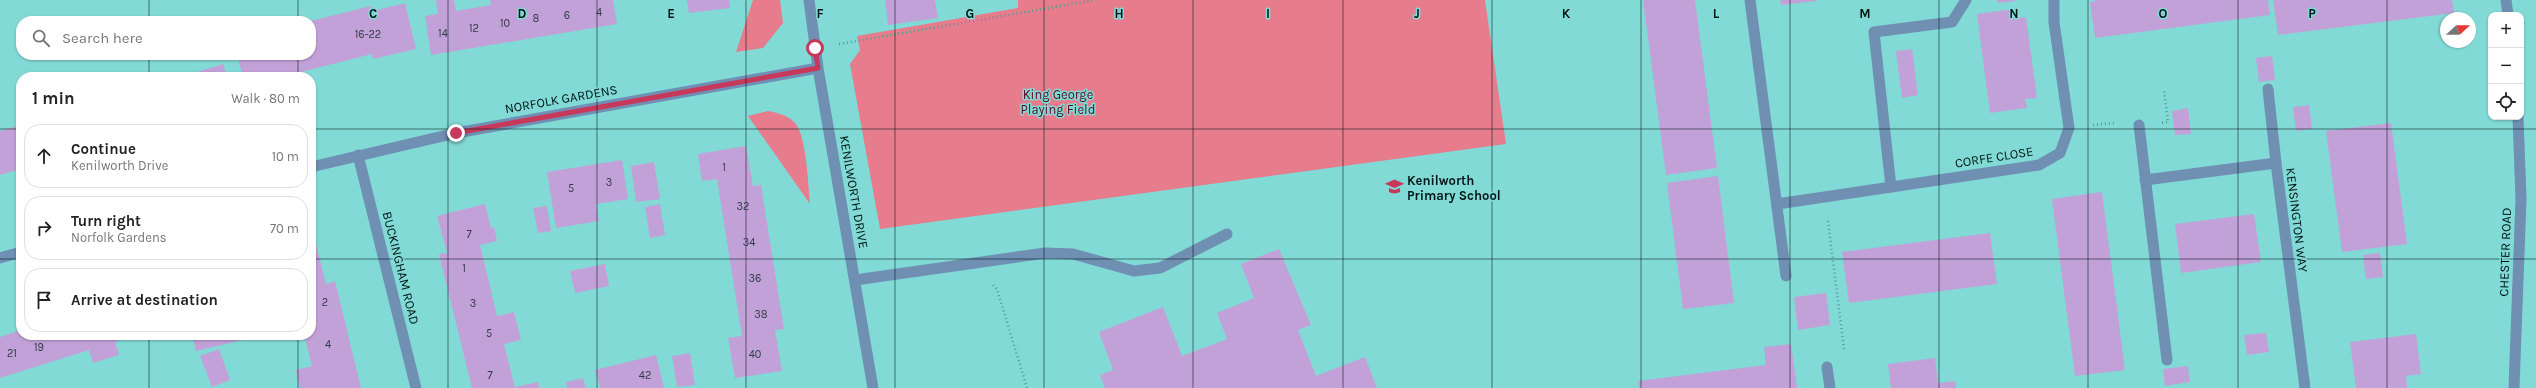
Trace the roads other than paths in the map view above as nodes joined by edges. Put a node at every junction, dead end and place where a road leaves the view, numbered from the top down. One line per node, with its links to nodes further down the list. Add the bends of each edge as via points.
1 (809, 0): 7 (street, KENILWORTH DRIVE)
2 (1750, 0): 16 (street)
3 (1966, 0): 15 (street, via 1952,22 1874,32)
4 (2054, 0): 15 (street, CORFE CLOSE, via 2054,22 2068,128 2060,153 2039,165)
5 (2506, 0): 6 (street)
6 (2508, 12)
7 (818, 68): 11 (street, NORFOLK GARDENS, via 456,133); 21 (street, KENILWORTH DRIVE)
8 (2268, 89): 12 (street)
9 (2518, 120): 28 (street, CHESTER ROAD, via 2521,199)
10 (2139, 125): 14 (street)
11 (358, 155): 13 (street, NORFOLK GARDENS); 24 (street, BUCKINGHAM ROAD)
12 (2276, 163): 14 (street, KENSINGTON WAY); 27 (street, KENSINGTON WAY)
13 (316, 166)
14 (2145, 180): 22 (street)
15 (1891, 187): 16 (street, CORFE CLOSE)
16 (1777, 204): 20 (street)
17 (1227, 234): 21 (street, via 1160,268 1134,271 1073,254 1045,253)
18 (16, 253): 19 (street)
19 (0, 258)
20 (1786, 276)
21 (855, 280): 25 (street, KENILWORTH DRIVE)
22 (2167, 360)
23 (1827, 367): 26 (street)
24 (416, 388)
25 (873, 388)
26 (1830, 388)
27 (2305, 388)
28 (2514, 388)

